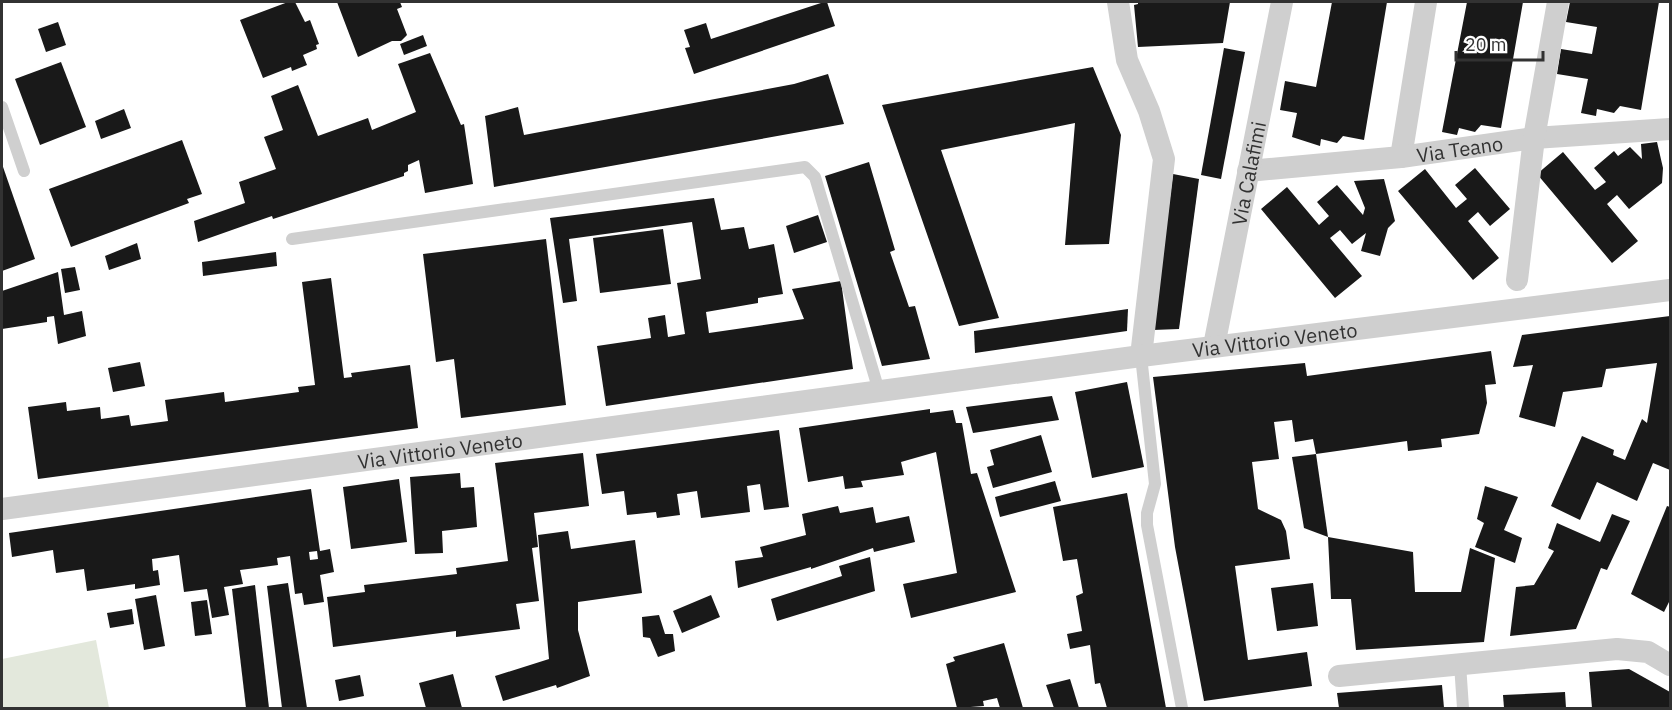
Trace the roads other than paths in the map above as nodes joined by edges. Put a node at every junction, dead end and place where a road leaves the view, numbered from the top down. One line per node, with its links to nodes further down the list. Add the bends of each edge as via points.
1 (1118, 2): 15 (street, via 1127,60 1164,159)
2 (1282, 2): 10 (street, Via Calafimi)
3 (1426, 2): 8 (street)
4 (1557, 2): 7 (street)
5 (2, 107): 9 (lane)
6 (1671, 129): 7 (street, Via Teano)
7 (1534, 138): 8 (street, Via Teano); 12 (street)
8 (1401, 157): 10 (street, Via Teano)
9 (24, 171)
10 (1248, 171): 14 (street, Via Calafimi)
11 (292, 239): 16 (lane, via 805,167 814,177)
12 (1517, 280)
13 (1671, 290): 14 (street, Via Vittorio Veneto)
14 (1214, 346): 15 (street, Via Vittorio Veneto)
15 (1141, 356): 16 (street, Via Vittorio Veneto); 21 (lane, via 1155,484 1147,513 1148,525)
16 (879, 391): 17 (street, Via Vittorio Veneto)
17 (2, 509)
18 (1460, 664): 19 (street, via 1617,649 1648,652); 20 (street); 22 (lane)
19 (1671, 664)
20 (1339, 676)
21 (1182, 708)
22 (1463, 708)

